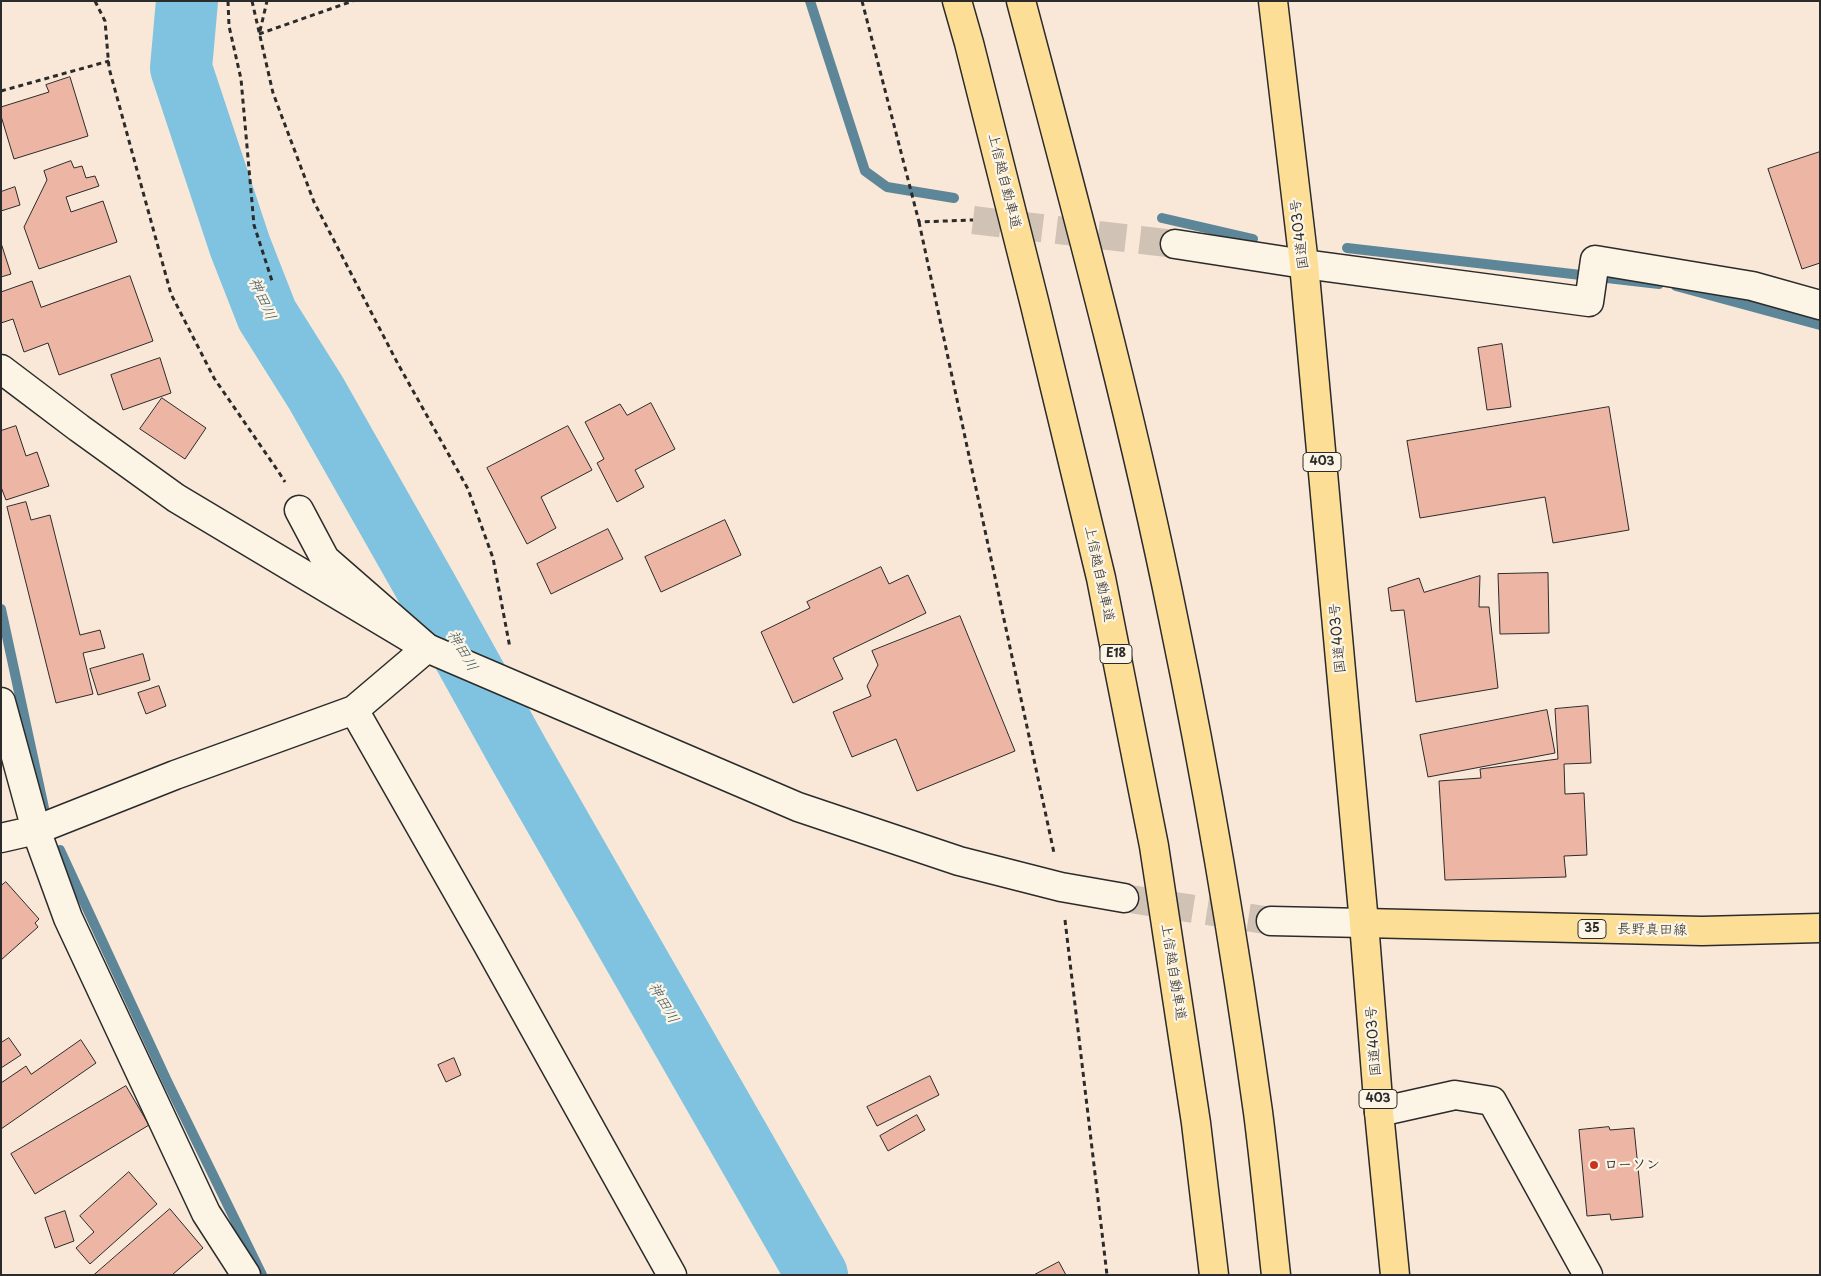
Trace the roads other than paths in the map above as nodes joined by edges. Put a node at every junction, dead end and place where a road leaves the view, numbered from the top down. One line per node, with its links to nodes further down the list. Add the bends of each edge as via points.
1 (955, 1): 23 (main road, 上信越自動車道 / E18, via 969,42 1100,578 1155,856 1194,1114)
2 (1021, 1): 10 (main road, via 1083,236)
3 (1040, 1): 10 (main road, via 1092,193 1147,446)
4 (1272, 1): 6 (main road, 国道403号 / 403)
5 (1175, 244): 6 (street)
6 (1304, 264): 7 (street, via 1589,302 1595,260 1752,286); 18 (main road, 国道403号 / 403)
7 (1820, 305)
8 (1, 369): 11 (street, via 176,498)
9 (299, 510): 11 (street, via 325,559)
10 (1173, 615): 24 (main road, via 1220,862 1258,1114)
11 (426, 648): 13 (street); 16 (street, via 798,807 959,861 1061,887)
12 (1, 702): 14 (street)
13 (354, 710): 14 (street); 22 (street)
14 (36, 830): 15 (street); 21 (street, via 68,918 206,1213)
15 (1, 838)
16 (1124, 898)
17 (1271, 921): 18 (street)
18 (1364, 923): 19 (main road, 長野真田線 / 35, via 1702,931); 20 (main road, 国道403号 / 403)
19 (1820, 928)
20 (1379, 1112): 25 (main road, 国道403号 / 403); 26 (street, via 1455,1096 1492,1101)
21 (246, 1275)
22 (672, 1275)
23 (1214, 1275)
24 (1276, 1275)
25 (1396, 1275)
26 (1588, 1275)

